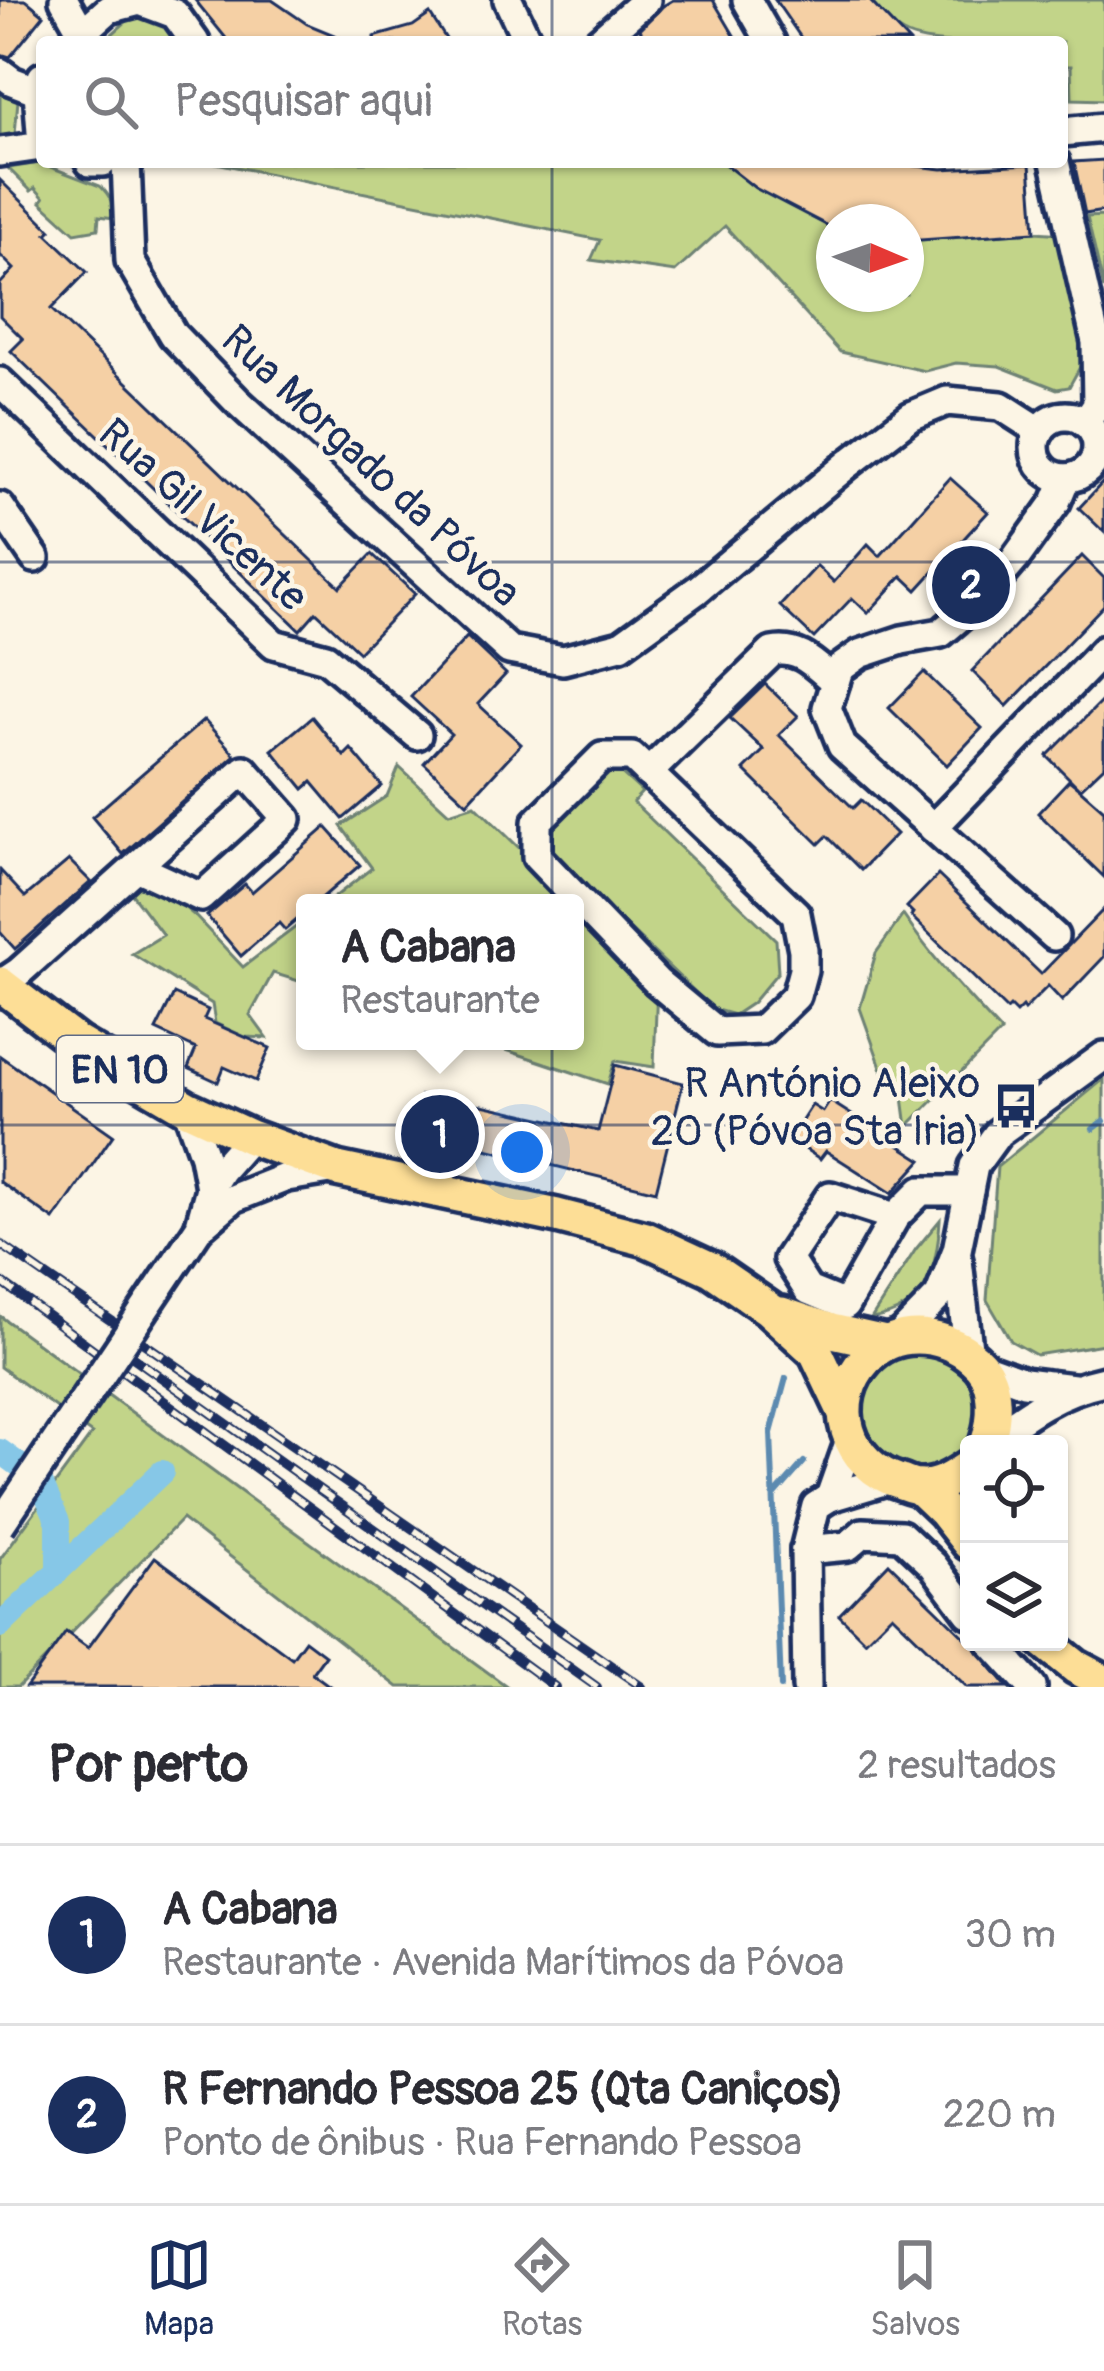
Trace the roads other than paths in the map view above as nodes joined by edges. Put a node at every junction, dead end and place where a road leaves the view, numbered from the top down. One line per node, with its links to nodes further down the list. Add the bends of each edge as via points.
1 (64, 0): 5 (street)
2 (508, 0): 8 (street)
3 (646, 0): 9 (street)
4 (747, 0): 10 (street)
5 (77, 36)
6 (78, 36): 7 (street, via 109,9 140,2 176,14)
7 (191, 36)
8 (525, 36)
9 (605, 36)
10 (768, 36)
11 (0, 72): 12 (street)
12 (36, 84)
13 (1104, 128): 14 (street)
14 (1068, 131)
15 (36, 147): 16 (street)
16 (0, 152)
17 (126, 168): 21 (street, Rua Morgado da Póvoa, via 130,261 172,335 509,650 563,660 621,645 911,416 947,401 1001,406)
18 (1056, 168): 20 (street, via 1096,342 1097,406)
19 (0, 382): 27 (street, Rua Gil Vicente, via 274,644 326,658)
20 (1085, 423): 21 (street, via 1057,418); 22 (street, via 1096,439 1095,458)
21 (1040, 430): 22 (street, via 1042,466)
22 (1066, 478): 26 (street, via 980,600 941,633 860,654)
23 (0, 507): 24 (street)
24 (35, 558)
25 (1104, 650): 29 (street)
26 (835, 682): 28 (street, via 800,653 772,652); 29 (street, via 827,708 842,746)
27 (417, 735)
28 (648, 773): 31 (street, via 632,757 602,757 537,822 536,857); 32 (street, via 796,914 803,970 796,997 760,1030 718,1033)
29 (933, 828): 33 (street)
30 (136, 867): 30 (street, via 201,897 287,819 244,770); 34 (street)
31 (572, 894)
32 (584, 907)
33 (1054, 937)
34 (0, 984): 36 (main road, EN 10, via 77,1043)
35 (1104, 1056): 40 (street, via 998,1133 974,1166)
36 (187, 1108): 37 (main road, EN 10); 39 (street)
37 (250, 1137): 38 (main road, EN 10); 39 (street)
38 (337, 1169): 42 (street, via 234,1198); 44 (main road, EN 10, via 646,1239 711,1269)
39 (211, 1172): 42 (street)
40 (969, 1192): 41 (street, via 921,1191); 43 (street)
41 (895, 1216)
42 (200, 1228): 55 (street, bridge)
43 (957, 1250): 45 (street, via 939,1296); 46 (street)
44 (769, 1309): 45 (main road); 49 (main road, via 816,1352)
45 (891, 1342): 46 (main road, via 949,1342); 49 (main road, via 866,1358 850,1382)
46 (976, 1362): 48 (street, via 1024,1382); 50 (main road, via 994,1412)
47 (1104, 1381): 48 (street)
48 (1072, 1388): 51 (street)
49 (847, 1425): 53 (main road, via 866,1464); 54 (street)
50 (986, 1435)
51 (1000, 1435)
52 (960, 1470): 53 (main road, via 948,1481)
53 (904, 1483): 54 (street); 56 (main road)
54 (830, 1497): 57 (street, via 816,1506)
55 (0, 1525)
56 (960, 1531)
57 (805, 1550): 58 (street, via 848,1546 863,1533 901,1535); 62 (street)
58 (960, 1601)
59 (999, 1651): 63 (street)
60 (1056, 1651): 61 (main road)
61 (1104, 1682)
62 (807, 1687)
63 (1032, 1687)

